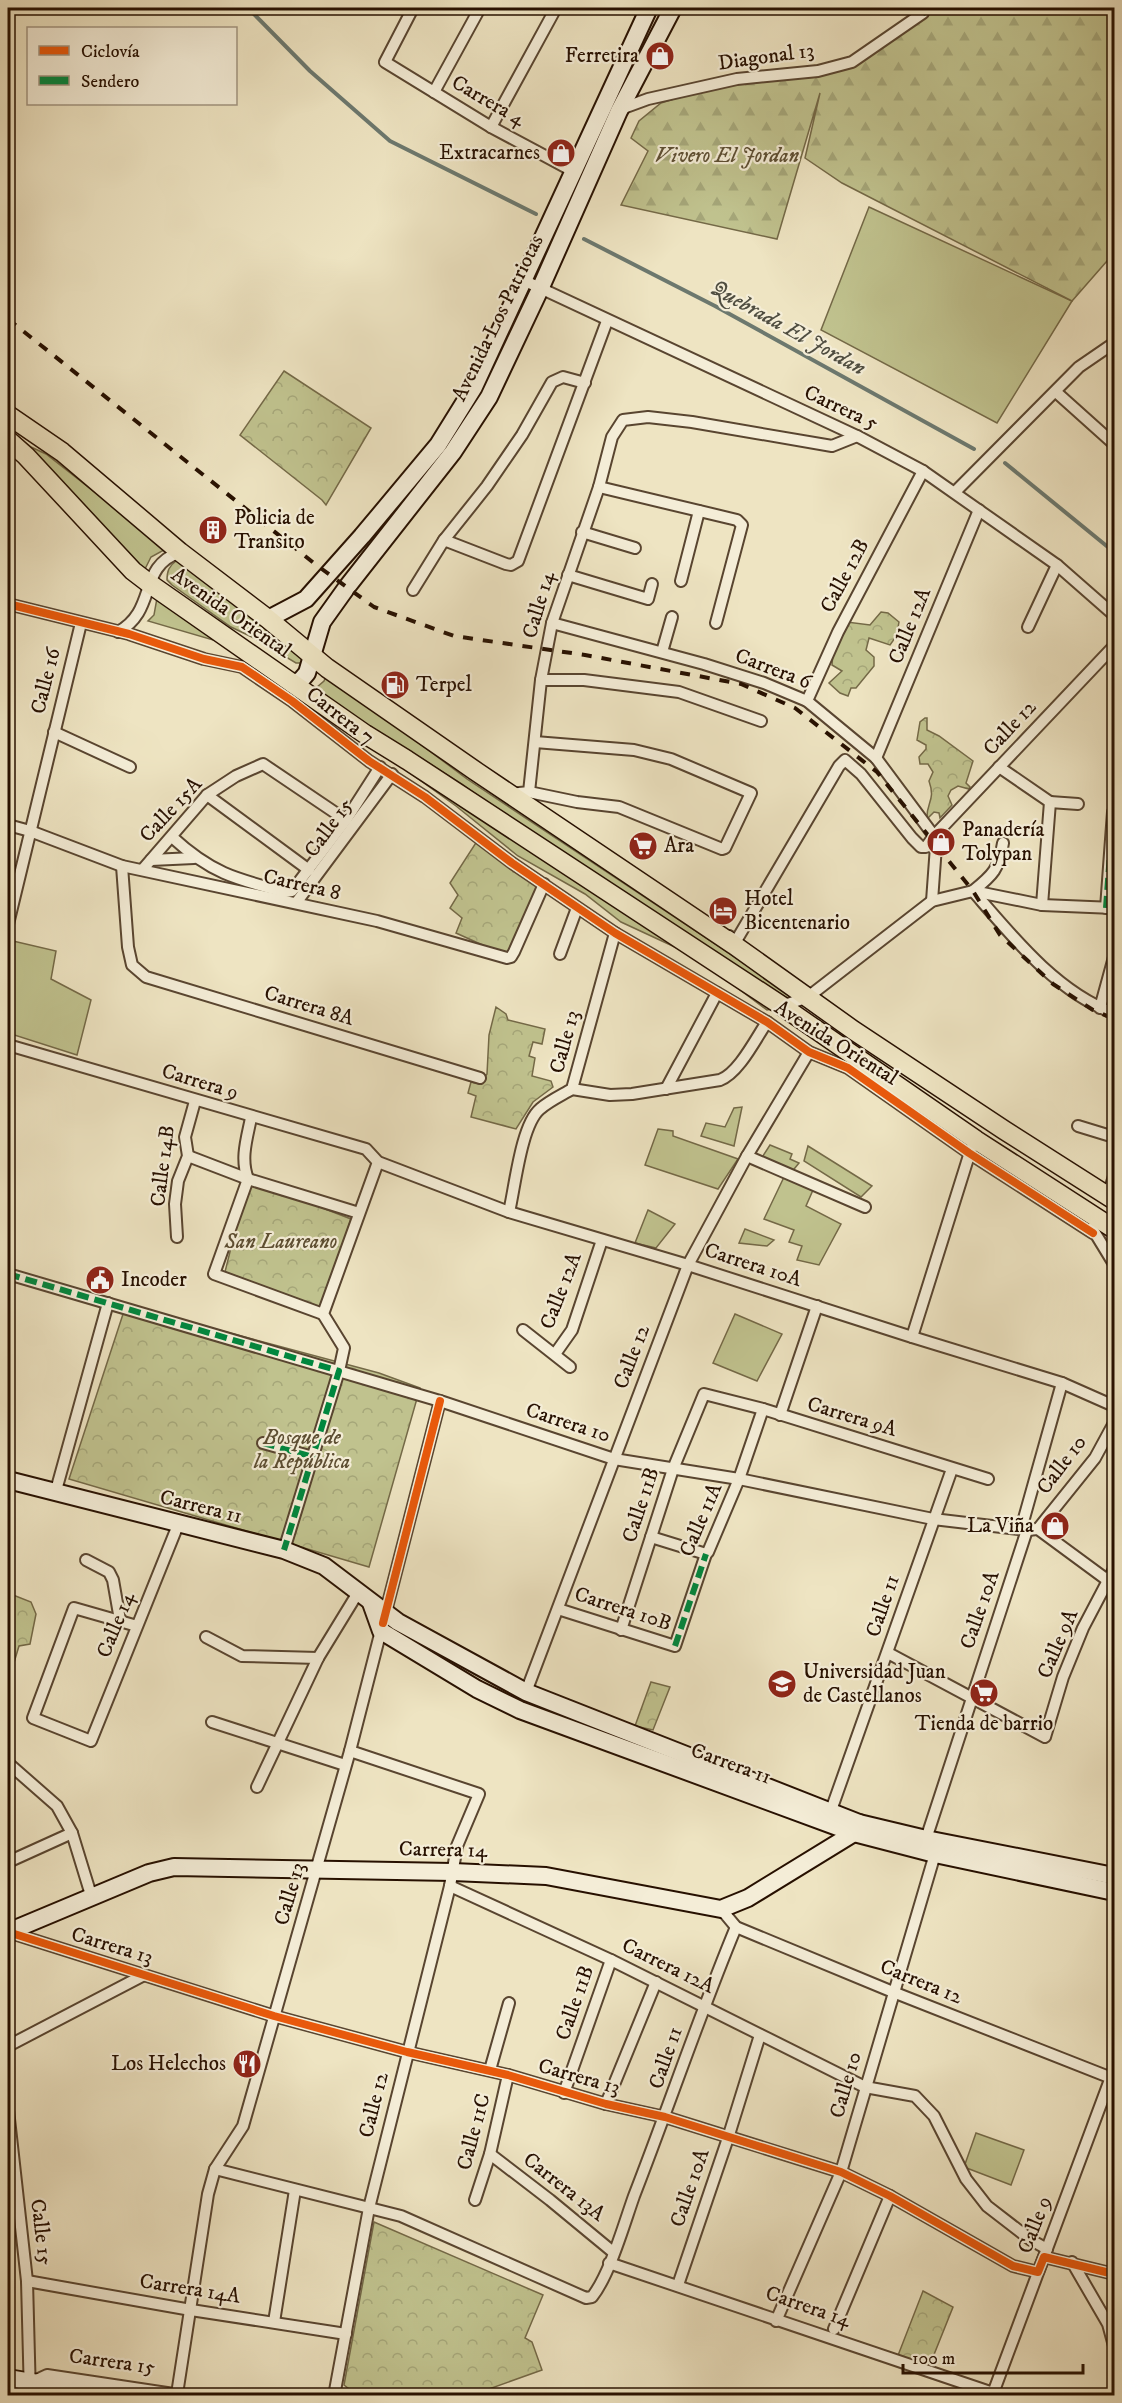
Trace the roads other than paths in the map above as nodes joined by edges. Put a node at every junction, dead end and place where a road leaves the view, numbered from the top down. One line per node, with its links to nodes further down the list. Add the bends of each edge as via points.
1 (413, 8): 7 (street, Carrera 4, via 385,62)
2 (480, 8): 7 (street)
3 (556, 8): 9 (street)
4 (649, 8): 8 (main road, Avenida Los Patriotas)
5 (673, 8): 8 (main road, Avenida Los Patriotas)
6 (923, 13): 8 (street, Diagonal 13, via 852,62 819,71 737,79)
7 (434, 92): 9 (street, Carrera 4)
8 (612, 107): 10 (main road, Avenida Los Patriotas); 12 (main road, Avenida Los Patriotas)
9 (491, 127): 10 (street, Carrera 4)
10 (573, 171): 11 (main road, Avenida Los Patriotas)
11 (564, 188): 12 (main road); 13 (main road, Avenida Los Patriotas)
12 (581, 197): 14 (main road, Avenida Los Patriotas)
13 (524, 280): 14 (street, Carrera 5); 41 (main road, Avenida Los Patriotas, via 474,387 438,445 306,599)
14 (541, 287): 15 (street, Carrera 5); 49 (main road, Avenida Los Patriotas, via 489,397 453,452 346,587 322,622)
15 (607, 321): 17 (street); 20 (street, Carrera 5)
16 (1114, 343): 18 (street, via 1079,367)
17 (585, 383): 29 (street, via 563,377 552,382 522,435); 29 (street, via 518,561 506,564)
18 (1056, 392): 22 (street); 25 (street)
19 (8, 415): 31 (main road, Avenida Oriental, via 62,453)
20 (856, 436): 23 (street, Carrera 5); 24 (street, Calle 14, via 832,446 692,422 648,417 623,420 612,437)
21 (8, 440): 35 (main road, Avenida Oriental, via 133,572)
22 (1114, 444)
23 (923, 471): 25 (street, Carrera 5); 53 (street, Calle 12B, via 838,632)
24 (599, 487): 27 (street); 28 (street, Calle 14)
25 (955, 492): 26 (street, Carrera 5)
26 (979, 510): 32 (street, Carrera 5); 57 (street, Calle 12A)
27 (699, 511): 34 (street); 44 (street, via 737,520 742,525)
28 (582, 532): 30 (street); 33 (street, Calle 14)
29 (444, 540): 37 (street)
30 (635, 548)
31 (180, 552): 35 (street, via 160,563); 41 (main road, Avenida Oriental)
32 (1057, 565): 39 (street, Carrera 5); 45 (street)
33 (568, 575): 36 (street, via 648,599); 43 (street, Calle 14)
34 (681, 581)
35 (150, 584): 46 (street, via 140,612); 51 (main road, Avenida Oriental)
36 (652, 584)
37 (413, 590)
38 (8, 604): 42 (street, Carrera 7)
39 (1114, 615)
40 (672, 617): 48 (street)
41 (268, 619): 49 (main road, Avenida Oriental)
42 (81, 623): 46 (street, Carrera 7); 55 (street, Calle 16)
43 (552, 623): 48 (street, Carrera 6); 50 (street, Calle 14)
44 (716, 623)
45 (1028, 627)
46 (118, 632): 52 (street, Carrera 7, via 242,667)
47 (1114, 646): 60 (street, Calle 12)
48 (662, 652): 53 (street, Carrera 6, via 764,683)
49 (312, 654): 51 (main road, Avenida Los Patriotas, via 308,673); 63 (main road, Avenida Oriental)
50 (541, 680): 54 (street, via 584,680 679,692); 56 (street, Calle 14)
51 (292, 684): 52 (street); 93 (main road, Avenida Oriental)
52 (270, 685): 59 (street, Carrera 7)
53 (807, 701): 57 (street, Carrera 6)
54 (761, 721)
55 (54, 732): 58 (street); 70 (street, Calle 16)
56 (535, 742): 62 (street, Calle 14); 62 (street, via 634,750 671,759 751,793 722,849 619,807)
57 (876, 758): 71 (street, Carrera 6)
58 (130, 766)
59 (380, 767): 61 (street, Carrera 7); 68 (street, Calle 15)
60 (999, 767): 65 (street); 71 (street, Calle 12)
61 (392, 774): 79 (street, Carrera 7); 82 (street, Calle 15)
62 (529, 792): 63 (street)
63 (510, 794): 87 (main road, Avenida Oriental)
64 (207, 795): 68 (street, Calle 15A, via 263,764); 72 (street, Calle 15A); 78 (street)
65 (1050, 802): 66 (street); 83 (street)
66 (1078, 804)
67 (1113, 812): 85 (street)
68 (346, 820): 78 (street, Calle 15)
69 (8, 825): 70 (street, Carrera 8)
70 (30, 831): 76 (street, Carrera 8); 86 (street, Calle 16)
71 (934, 836): 81 (street); 87 (street, via 926,847 921,847 845,760 736,940 716,926)
72 (172, 837): 74 (street); 75 (street, Calle 15A)
73 (1003, 843): 80 (street, via 1000,862 992,876)
74 (194, 858): 75 (street); 78 (street, Calle 15, via 234,879 285,892 292,891)
75 (151, 860): 77 (street, Calle 15A)
76 (122, 866): 77 (street, Carrera 8); 99 (street, Carrera 8A, via 128,947 132,965 146,977)
77 (142, 869): 82 (street, Carrera 8)
78 (309, 870)
79 (544, 884): 82 (street, Carrera 8, via 514,952 507,958 377,921); 84 (street, Carrera 7)
80 (973, 891): 81 (street); 83 (street); 94 (street, via 1034,959)
81 (932, 901): 92 (street)
82 (296, 903)
83 (1042, 905): 85 (street)
84 (577, 908): 88 (street, Carrera 7); 89 (street)
85 (1110, 908)
86 (8, 924)
87 (711, 930): 92 (main road, Avenida Oriental)
88 (615, 933): 91 (street, Avenida Oriental); 100 (street, Calle 13)
89 (560, 954)
90 (1114, 957): 94 (street)
91 (717, 993): 96 (street, Avenida Oriental); 101 (street)
92 (808, 997): 93 (street); 112 (main road, Avenida Oriental, via 947,1093)
93 (782, 1006): 106 (main road, Avenida Oriental)
94 (1100, 1008): 95 (street)
95 (1114, 1013)
96 (767, 1022): 98 (street, Avenida Oriental); 101 (street, via 727,1077)
97 (8, 1045): 102 (street, Carrera 9)
98 (809, 1052): 106 (street, Avenida Oriental, via 848,1068); 108 (street, Calle 12)
99 (480, 1078)
100 (572, 1089): 101 (street, via 610,1095); 114 (street, Calle 13, via 540,1108 531,1119)
101 (666, 1089)
102 (195, 1101): 103 (street, Carrera 9); 107 (street, Calle 14B, via 185,1137)
103 (251, 1118): 109 (street, Carrera 9, via 366,1149); 111 (street, via 244,1155)
104 (1078, 1126): 105 (street)
105 (1114, 1137)
106 (972, 1147): 116 (main road, Avenida Oriental); 118 (street, Avenida Oriental); 128 (street)
107 (188, 1156): 111 (street); 119 (street, Calle 14B, via 178,1181)
108 (747, 1156): 113 (street); 122 (street, Calle 12)
109 (378, 1162): 114 (street, Carrera 10A); 115 (street)
110 (1114, 1176): 112 (street)
111 (248, 1179): 115 (street); 126 (street, via 214,1274)
112 (1111, 1198)
113 (865, 1208)
114 (509, 1212): 120 (street, Carrera 10A)
115 (359, 1213): 126 (street)
116 (1088, 1213): 117 (main road, Avenida Oriental); 118 (street)
117 (1114, 1229)
118 (1093, 1233): 121 (street)
119 (177, 1237)
120 (602, 1240): 122 (street, Carrera 10A); 129 (street, Calle 12A, via 572,1330)
121 (1114, 1264)
122 (688, 1265): 125 (street, Carrera 10A); 141 (street, Calle 12)
123 (8, 1274): 124 (street, Carrera 10)
124 (108, 1303): 131 (street, Carrera 10); 147 (street)
125 (817, 1306): 128 (street, Carrera 10A); 137 (street)
126 (323, 1314): 131 (street, via 344,1348)
127 (523, 1329): 129 (street)
128 (912, 1337): 132 (street, Carrera 10A)
129 (555, 1354): 130 (street)
130 (570, 1367)
131 (339, 1371): 134 (street, Carrera 10); 140 (street)
132 (1062, 1383): 135 (street, Carrera 10A); 150 (street, Calle 10A)
133 (704, 1394): 136 (street, Carrera 9A); 143 (street, Calle 11B)
134 (440, 1401): 141 (street, Carrera 10); 160 (street, Calle 13)
135 (1114, 1406)
136 (763, 1409): 137 (street, Carrera 9A); 144 (street, Calle 11A)
137 (780, 1415): 142 (street, Carrera 9A)
138 (1114, 1423): 150 (street, Calle 10, via 1095,1458)
139 (263, 1443): 140 (street)
140 (313, 1457): 152 (street)
141 (614, 1458): 143 (street, Carrera 10); 159 (street, Calle 12)
142 (952, 1468): 145 (street, Carrera 9A); 148 (street, Calle 11)
143 (673, 1469): 144 (street, Carrera 10); 151 (street, Calle 11B)
144 (739, 1479): 148 (street, Carrera 10); 153 (street, Calle 11A)
145 (988, 1479)
146 (8, 1480): 147 (main road, Carrera 11)
147 (55, 1494): 149 (main road, Carrera 11)
148 (933, 1519): 150 (street, Carrera 10); 167 (street, Calle 11)
149 (178, 1525): 152 (main road, Carrera 11); 162 (street, Calle 14)
150 (1029, 1529): 156 (street); 170 (street, Calle 10A)
151 (651, 1537): 153 (street); 163 (street, Calle 11B)
152 (284, 1550): 157 (main road, Carrera 11, via 324,1566)
153 (706, 1554): 166 (street, Calle 11A)
154 (86, 1560): 161 (street, via 110,1572)
155 (1114, 1569): 156 (street, Calle 9A)
156 (1111, 1584): 170 (street, Calle 9A, via 1083,1628 1045,1737)
157 (358, 1591): 158 (main road, Carrera 11); 168 (street)
158 (371, 1603): 160 (main road, Carrera 11); 164 (main road, Carrera 11)
159 (558, 1609): 163 (street, Carrera 10B); 169 (street, Calle 12)
160 (386, 1614): 164 (street, Calle 13); 169 (main road, Carrera 11)
161 (120, 1620): 162 (street); 162 (street, Calle 14, via 74,1608 33,1718 91,1741)
162 (137, 1626)
163 (621, 1630): 166 (street, Carrera 10B)
164 (381, 1631): 173 (street, Calle 13); 177 (main road, Carrera 11, via 520,1710)
165 (206, 1637): 168 (street, via 242,1656)
166 (675, 1646)
167 (888, 1653): 170 (street); 177 (street, Calle 11)
168 (318, 1658): 172 (street)
169 (526, 1692): 177 (main road, Carrera 11)
170 (971, 1698): 180 (street, Calle 10A)
171 (212, 1722): 172 (street)
172 (278, 1742): 175 (street); 176 (street)
173 (350, 1751): 175 (street, Calle 13); 184 (street, Calle 12, via 479,1794 457,1846)
174 (8, 1763): 179 (street, via 57,1806)
175 (345, 1765): 182 (street, Calle 13)
176 (257, 1787)
177 (829, 1818): 178 (main road, Carrera 11)
178 (857, 1828): 180 (main road, Carrera 11); 187 (main road, via 748,1898)
179 (72, 1833): 181 (street); 186 (street)
180 (930, 1847): 183 (main road, Carrera 11); 185 (main road, Carrera 11); 193 (street, Calle 10)
181 (8, 1862)
182 (316, 1871): 184 (main road, Carrera 14); 186 (main road, Carrera 14, via 174,1867); 196 (street, Calle 13)
183 (1114, 1876)
184 (452, 1879): 187 (main road, Carrera 14, via 546,1876); 190 (street, Carrera 12A); 199 (street, Calle 12)
185 (1114, 1892)
186 (91, 1895): 189 (main road, Carrera 14)
187 (721, 1909): 188 (street, Carrera 12)
188 (736, 1927): 193 (street, Carrera 12); 195 (street, Calle 11)
189 (8, 1932): 191 (street, Carrera 13)
190 (611, 1960): 192 (street, Carrera 12A); 204 (street, Calle 11B)
191 (144, 1975): 196 (street, Carrera 13); 198 (street)
192 (656, 1982): 195 (street, Carrera 12A); 205 (street)
193 (893, 1992): 202 (street, Carrera 12); 203 (street, Calle 10)
194 (509, 2003): 200 (street)
195 (704, 2005): 197 (street, Carrera 12A); 207 (street, Calle 11)
196 (274, 2016): 199 (street, Carrera 13); 210 (street, Calle 13, via 243,2126)
197 (760, 2035): 203 (street, Carrera 12A); 208 (street, Calle 10A)
198 (8, 2046)
199 (407, 2052): 200 (street, Carrera 13); 215 (street, Calle 12)
200 (490, 2070): 201 (street, Carrera 13)
201 (508, 2075): 204 (street, Carrera 13); 209 (street, Calle 11C)
202 (1113, 2075): 217 (street, Calle 9)
203 (865, 2087): 211 (street, Calle 10); 217 (street, Carrera 12A, via 915,2096 934,2116 966,2179 987,2206)
204 (564, 2093): 205 (street, Carrera 13)
205 (606, 2104): 207 (street, Carrera 13)
206 (8, 2110): 216 (street, Calle 15)
207 (665, 2117): 208 (street, Carrera 13); 218 (street, Calle 11)
208 (728, 2138): 211 (street, Carrera 13); 224 (street, Calle 10A)
209 (490, 2154): 214 (street, Calle 11C); 218 (street, Carrera 13A)
210 (215, 2169): 212 (street); 225 (street, Calle 13)
211 (842, 2172): 213 (street, Carrera 13); 226 (street, Calle 10)
212 (295, 2190): 215 (street); 227 (street)
213 (890, 2196): 221 (street, Carrera 13, via 1013,2266); 228 (street)
214 (475, 2200)
215 (369, 2208): 220 (street, Calle 11, via 401,2216 586,2298 595,2292); 229 (street, Calle 12)
216 (13, 2215): 223 (street, Calle 15)
217 (1047, 2249): 221 (street, Calle 9)
218 (613, 2252): 220 (street, Calle 11)
219 (1072, 2262): 221 (street, via 1044,2256); 222 (street); 230 (street, via 1108,2324)
220 (609, 2263): 224 (street, Carrera 14)
221 (1038, 2272): 234 (street, Calle 9)
222 (1114, 2274)
223 (27, 2281): 225 (street, Carrera 14A); 232 (street, Calle 15)
224 (678, 2285): 226 (street, Carrera 14)
225 (191, 2310): 227 (street, Carrera 14A); 235 (street, Calle 13)
226 (776, 2321): 234 (street, Carrera 14)
227 (274, 2322): 229 (street, Carrera 14A)
228 (834, 2329)
229 (346, 2334): 237 (street, Calle 12)
230 (1114, 2346)
231 (8, 2378): 232 (main road, Carrera 15)
232 (31, 2389): 233 (main road, Carrera 15); 235 (street, Carrera 15, via 47,2375)
233 (87, 2393): 236 (main road, Carrera 15)
234 (993, 2394)
235 (182, 2395)
236 (115, 2396)
237 (334, 2396)

